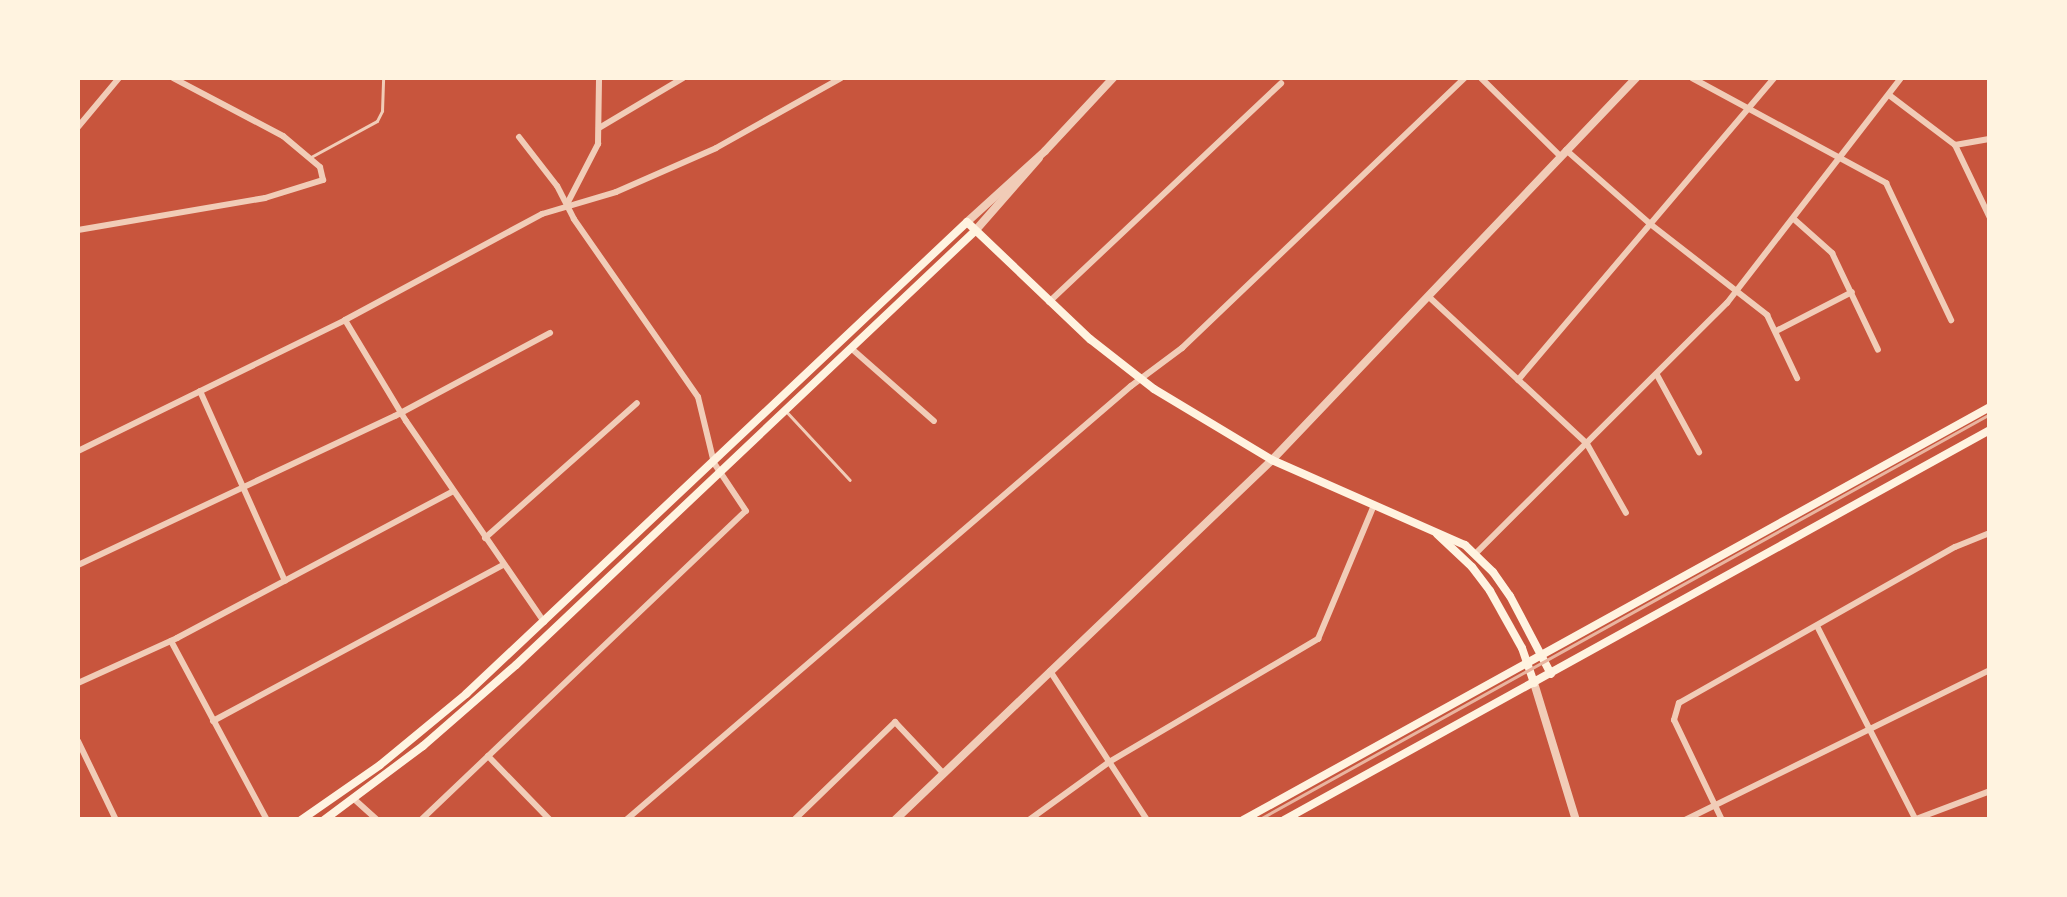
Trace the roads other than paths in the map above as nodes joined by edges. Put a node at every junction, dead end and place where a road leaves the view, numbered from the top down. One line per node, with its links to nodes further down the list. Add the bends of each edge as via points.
1 (119, 78): 17 (street)
2 (174, 78): 24 (street, via 262,122)
3 (383, 78): 24 (lane, via 377,121)
4 (599, 78): 18 (street)
5 (683, 78): 18 (street)
6 (841, 78): 26 (street, via 716,148 616,192)
7 (1113, 78): 22 (street)
8 (1465, 78): 45 (street, via 1206,327)
9 (1482, 78): 23 (street)
10 (1636, 78): 23 (street)
11 (1692, 78): 16 (street)
12 (1774, 78): 16 (street)
13 (1902, 78): 15 (street)
14 (1281, 82): 36 (street)
15 (1888, 95): 21 (street); 25 (street)
16 (1750, 106): 25 (street); 30 (street)
17 (78, 128)
18 (599, 128): 26 (street, via 596,152)
19 (518, 137): 26 (street)
20 (1990, 139): 21 (street)
21 (1955, 146): 27 (street)
22 (1045, 151): 29 (street); 32 (street)
23 (1563, 153): 30 (street); 35 (street)
24 (310, 158): 31 (street, via 322,169 322,180 265,198)
25 (1842, 158): 28 (street); 38 (street, via 1890,188)
26 (567, 205): 37 (street); 58 (street, via 698,398)
27 (1990, 218)
28 (1795, 220): 33 (street); 34 (street, via 1832,252)
29 (967, 222): 32 (main road); 58 (main road)
30 (1648, 224): 33 (street); 46 (street)
31 (78, 230)
32 (975, 231): 36 (main road); 41 (main road)
33 (1738, 291): 39 (street); 43 (street)
34 (1852, 292): 39 (street); 42 (street)
35 (1428, 296): 46 (street); 57 (street)
36 (1049, 302): 45 (main road)
37 (344, 320): 47 (street); 50 (street)
38 (1951, 320)
39 (1778, 330): 44 (street)
40 (550, 332): 50 (street)
41 (852, 349): 51 (main road); 52 (street)
42 (1878, 350)
43 (1657, 375): 54 (street); 56 (street)
44 (1797, 378)
45 (1140, 380): 57 (main road); 100 (street)
46 (1518, 380): 54 (street)
47 (200, 391): 55 (street); 61 (street)
48 (637, 403): 67 (street)
49 (1990, 407): 75 (main road)
50 (401, 412): 61 (street); 62 (street)
51 (787, 412): 59 (main road); 60 (lane)
52 (934, 421)
53 (1990, 430): 79 (main road)
54 (1587, 444): 64 (street); 68 (street)
55 (78, 451)
56 (1700, 452)
57 (1272, 460): 63 (main road); 78 (street)
58 (714, 464): 59 (street); 72 (main road)
59 (721, 476): 85 (street, via 746,511); 89 (main road, via 476,701)
60 (850, 480)
61 (243, 488): 69 (street); 71 (street)
62 (454, 491): 67 (street); 71 (street)
63 (1374, 505): 65 (main road); 86 (street, via 1318,639)
64 (1626, 514)
65 (1432, 530): 68 (main road); 76 (main road, via 1482,578)
66 (1990, 533): 73 (street)
67 (486, 538): 70 (street)
68 (1476, 554): 75 (main road, via 1510,596)
69 (78, 565)
70 (504, 565): 72 (street); 82 (street)
71 (285, 581): 74 (street)
72 (544, 622): 95 (main road, via 418,736)
73 (1818, 626): 83 (street); 90 (street, via 1674,709)
74 (171, 641): 80 (street); 82 (street)
75 (1540, 654): 76 (main road); 79 (main road)
76 (1527, 662): 81 (main road); 105 (main road)
77 (1990, 670): 83 (street)
78 (1050, 671): 86 (street); 87 (street)
79 (1551, 674): 81 (main road)
80 (78, 682)
81 (1534, 683): 106 (main road); 107 (street)
82 (213, 721): 94 (street)
83 (1871, 730): 90 (street); 92 (street)
84 (78, 742): 93 (street)
85 (488, 756): 98 (street); 99 (street)
86 (1109, 762): 103 (street); 104 (street)
87 (943, 773): 91 (street, via 895,722); 102 (street)
88 (1990, 791): 92 (street)
89 (354, 799): 96 (main road); 97 (street)
90 (1717, 808): 108 (street); 109 (street)
91 (804, 816): 101 (street)
92 (1915, 819)
93 (116, 820)
94 (266, 820)
95 (301, 820)
96 (324, 820)
97 (377, 820)
98 (421, 820)
99 (550, 820)
100 (626, 820)
101 (794, 820)
102 (895, 820)
103 (1029, 820)
104 (1147, 820)
105 (1243, 820)
106 (1284, 820)
107 (1576, 820)
108 (1685, 820)
109 (1722, 820)

